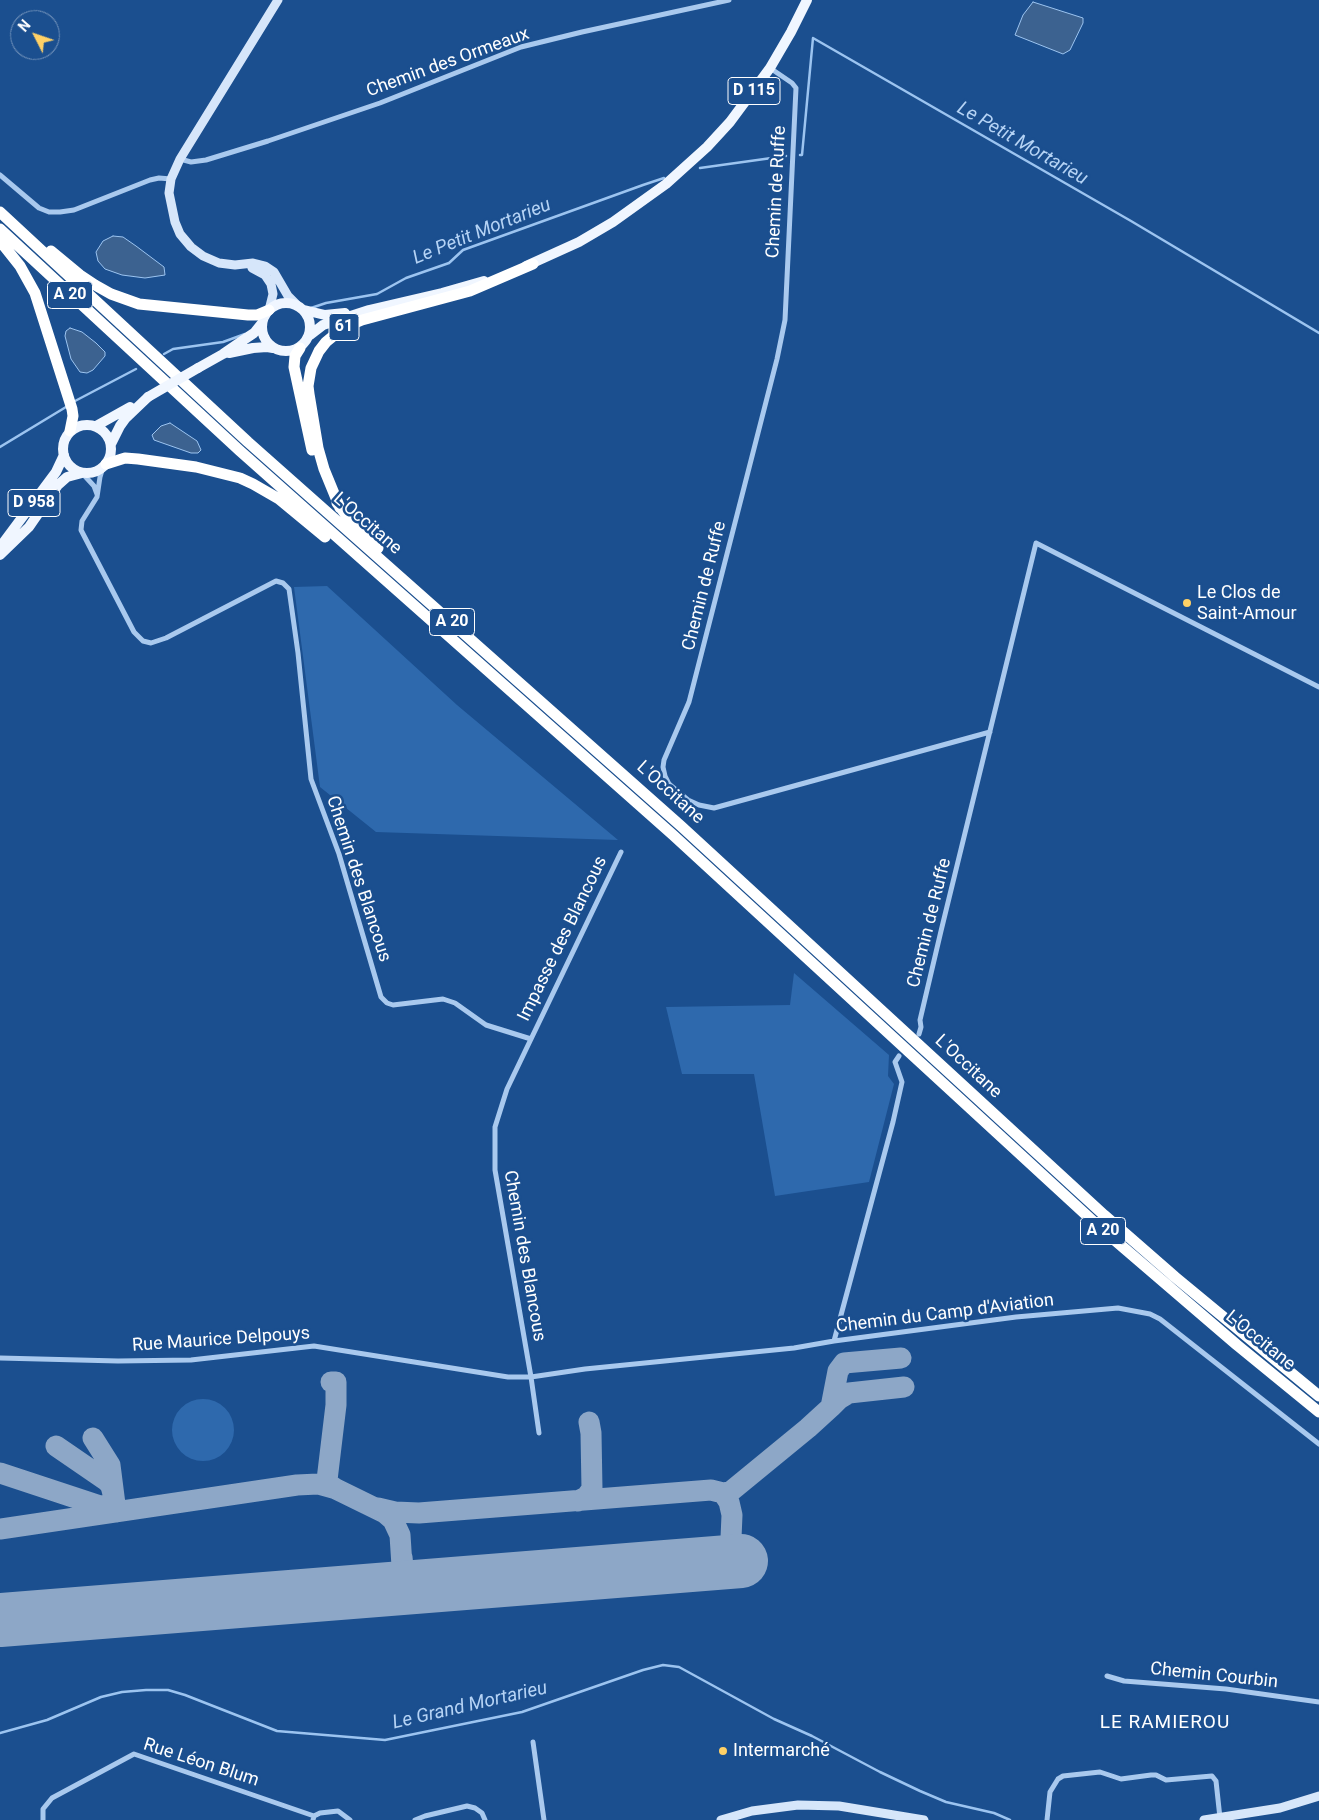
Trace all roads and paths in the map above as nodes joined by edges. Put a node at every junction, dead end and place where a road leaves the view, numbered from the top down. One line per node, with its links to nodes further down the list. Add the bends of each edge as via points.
1 (278, 0): 5 (main road)
2 (728, 0): 5 (street, Chemin des Ormeaux, via 521,48 380,103 259,144 206,160 191,162)
3 (805, 1): 4 (main road, D 115, via 792,32)
4 (770, 68): 12 (main road, D 115, via 730,122 666,184 582,241); 36 (street, Chemin de Ruffe, via 796,88 785,320 689,702 664,760 665,776 669,784 688,800 714,808)
5 (180, 159): 7 (main road)
6 (0, 175): 7 (street, via 39,208 49,212 74,210 150,180)
7 (171, 179): 13 (main road, via 171,207 180,234 203,256 219,263)
8 (0, 208): 15 (highway, via 80,275 122,298 154,306 248,315)
9 (0, 212): 34 (highway, L'Occitane / A 20, via 248,442)
10 (0, 229): 33 (highway, L'Occitane / A 20, via 240,451)
11 (0, 241): 24 (highway, via 20,266 35,293 72,409)
12 (533, 264): 16 (main road, D 115, via 442,293); 30 (highway, 61, via 470,291 362,320 334,334 318,351 311,368 309,394 318,448)
13 (242, 265): 14 (main road, via 259,264 274,272 288,296); 15 (main road, via 261,271 268,279 273,294)
14 (300, 307): 15 (main road, via 282,303); 16 (main road, D 115, via 325,315); 18 (main road, via 309,317)
15 (269, 310): 17 (main road)
16 (369, 310): 18 (main road, D 115, via 323,326)
17 (262, 323): 19 (main road, via 264,337); 21 (main road, via 254,333)
18 (310, 335): 20 (main road)
19 (273, 348): 20 (main road, via 286,352); 21 (main road, via 267,346)
20 (300, 348): 30 (highway, 61, via 294,367 307,435 319,471)
21 (223, 354): 22 (main road, bridge)
22 (148, 397): 23 (main road); 25 (main road, via 125,419)
23 (96, 426): 24 (main road, via 83,424); 25 (main road, via 109,436)
24 (70, 431): 26 (main road, via 64,442)
25 (111, 444): 27 (main road, via 112,451)
26 (64, 455): 28 (main road, via 70,466); 31 (main road, D 958, via 56,472)
27 (105, 466): 28 (main road); 29 (street, Chemin des Blancous); 33 (highway, via 124,458 138,459 218,472 253,484 286,505)
28 (82, 473): 29 (street, via 94,486); 32 (main road, D 958, via 67,477 58,486 29,527)
29 (97, 497): 39 (street, Chemin des Blancous, via 82,521 81,530 134,632 143,641 152,643 166,638 276,581 286,585 298,653 311,779 339,854 381,997 394,1005 443,999 455,1003 486,1025)
30 (340, 508): 34 (highway, 61)
31 (0, 547)
32 (0, 555)
33 (432, 622): 45 (highway, L'Occitane / A 20, via 673,835 1096,1224)
34 (461, 630): 44 (highway, L'Occitane / A 20, via 681,826 1104,1215)
35 (1319, 687): 36 (street, Chemin de Ruffe, via 1036,543)
36 (990, 732): 38 (street, Chemin de Ruffe)
37 (621, 852): 39 (street, Impasse des Blancous)
38 (919, 1034)
39 (531, 1038): 43 (street, Chemin des Blancous, via 507,1089 495,1126 495,1170)
40 (899, 1056): 41 (street, via 896,1062 902,1082)
41 (834, 1341): 43 (street, Chemin du Camp d'Aviation); 47 (street, Chemin du Camp d'Aviation, via 1016,1317 1118,1308 1138,1311 1160,1320)
42 (0, 1358): 43 (street, Rue Maurice Delpouys, via 191,1360 314,1346 508,1377)
43 (531, 1377): 46 (street, Chemin des Blancous)
44 (1319, 1396)
45 (1319, 1412)
46 (539, 1433)
47 (1319, 1444)
48 (1108, 1676): 49 (street, Chemin Courbin, via 1124,1681 1226,1689)
49 (1319, 1702)
50 (534, 1742): 58 (street)
51 (1319, 1796): 53 (main road, via 1280,1808)
52 (314, 1818): 54 (street, Rue Léon Blum, via 134,1754 52,1798 43,1809); 55 (street, Rue Léon Blum, via 320,1813 338,1811)
53 (1220, 1818): 61 (street, via 1216,1781 1212,1776 1166,1780 1151,1775 1121,1779 1100,1772 1058,1779 1050,1792); 62 (main road)
54 (43, 1820)
55 (350, 1820)
56 (415, 1820): 57 (street, via 466,1806 475,1808)
57 (486, 1820)
58 (544, 1820)
59 (721, 1820): 60 (main road, via 752,1810 798,1804 838,1806)
60 (924, 1820)
61 (1047, 1820)
62 (1204, 1820)

